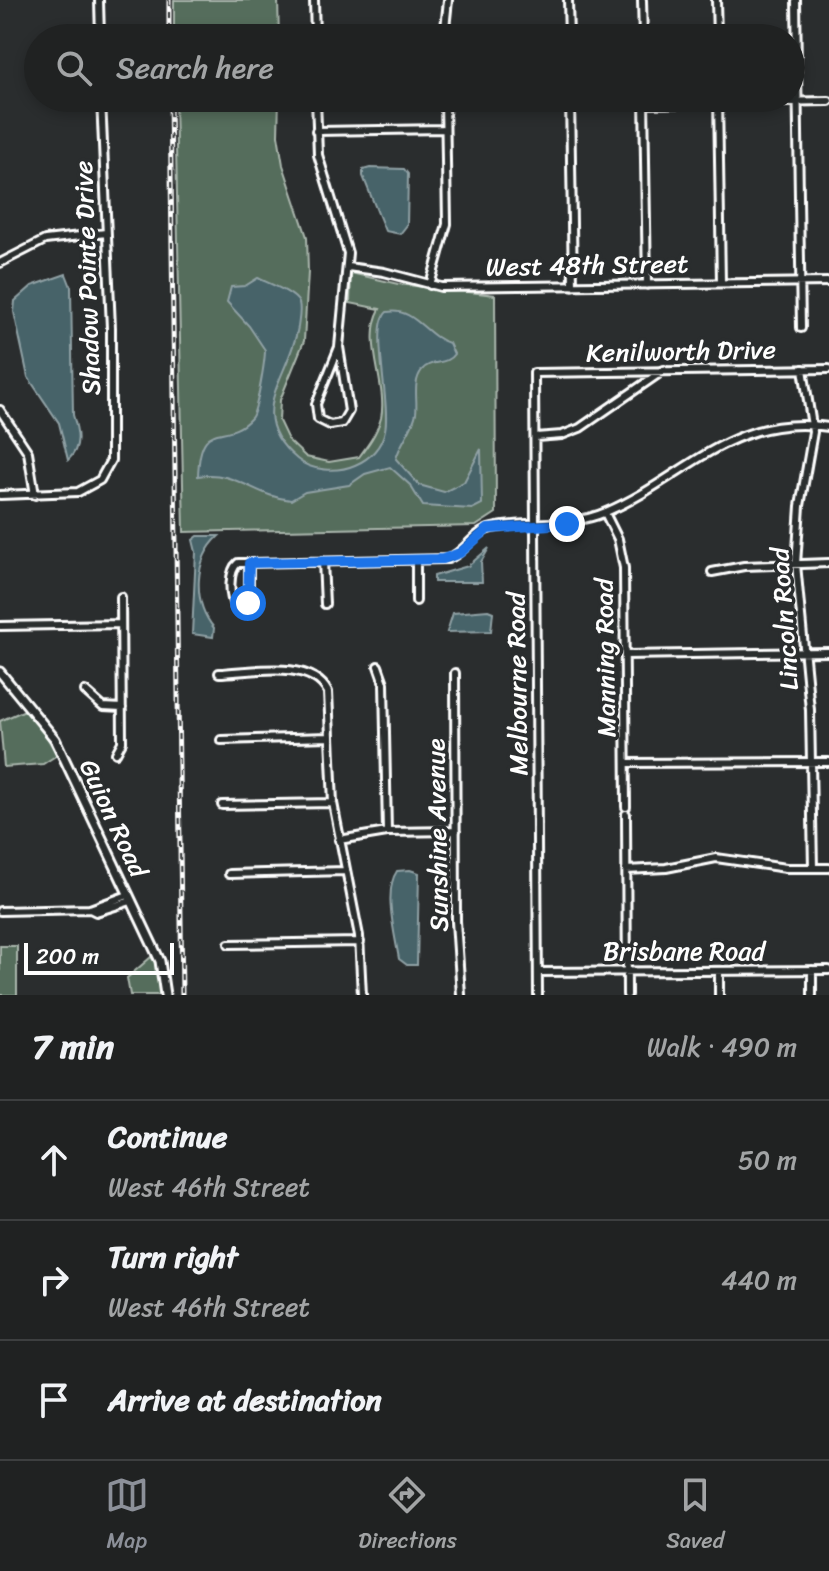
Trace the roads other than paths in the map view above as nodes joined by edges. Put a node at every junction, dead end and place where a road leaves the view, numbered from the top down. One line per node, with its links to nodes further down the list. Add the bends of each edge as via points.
1 (99, 0): 8 (street)
2 (314, 0): 9 (street)
3 (448, 0): 10 (street)
4 (568, 0): 11 (street)
5 (642, 0): 12 (street)
6 (716, 0): 13 (street)
7 (796, 0): 14 (street)
8 (100, 24)
9 (315, 24)
10 (445, 24)
11 (569, 24)
12 (643, 24)
13 (717, 24)
14 (796, 24)
15 (805, 101): 16 (street)
16 (829, 101)
17 (102, 112): 26 (street, Shadow Pointe Drive)
18 (316, 112): 25 (street)
19 (445, 112): 24 (street)
20 (570, 112): 34 (street)
21 (644, 112): 33 (street)
22 (718, 112): 31 (street)
23 (798, 112): 29 (street)
24 (445, 129): 25 (street); 32 (street, via 447,223)
25 (316, 131): 28 (street, via 318,155 347,243)
26 (106, 233): 27 (street, via 45,240); 46 (street, Shadow Pointe Drive, via 112,457 103,476 87,489)
27 (0, 263)
28 (348, 267): 32 (street, West 48th Street); 36 (street)
29 (800, 282): 30 (street, West 48th Street); 31 (street, West 48th Street); 35 (street)
30 (829, 282)
31 (721, 283): 33 (street, West 48th Street)
32 (430, 285): 34 (street, West 48th Street)
33 (647, 285): 34 (street, West 48th Street)
34 (573, 286)
35 (801, 328)
36 (339, 347): 36 (street, via 349,411 341,423 330,425 318,419 315,408)
37 (803, 369): 38 (street, Kenilworth Drive); 39 (street, Kenilworth Drive); 42 (street, Lincoln Road)
38 (829, 369)
39 (664, 370): 40 (street, Kenilworth Drive); 44 (street, via 580,428)
40 (534, 373): 44 (street, Melbourne Road)
41 (0, 410): 46 (street, via 29,455)
42 (813, 425): 43 (street); 47 (street, via 769,428 721,443); 53 (street, Lincoln Road)
43 (829, 427)
44 (536, 437): 48 (street, Melbourne Road)
45 (0, 495): 46 (street)
46 (35, 495)
47 (605, 513): 48 (street, via 567,524); 62 (street, Manning Road, via 624,564)
48 (536, 525): 49 (street, via 488,529 455,556); 93 (street, Melbourne Road)
49 (416, 560): 50 (street); 56 (street)
50 (323, 561): 51 (street); 57 (street)
51 (249, 563): 51 (street, via 238,563 232,571 232,600 239,608 249,601)
52 (829, 563): 53 (street)
53 (796, 564): 54 (street); 60 (street, Lincoln Road)
54 (712, 572)
55 (121, 597): 58 (street)
56 (416, 601)
57 (325, 604)
58 (121, 624): 59 (street); 68 (street)
59 (0, 626)
60 (803, 652): 61 (street); 62 (street); 72 (street, Lincoln Road)
61 (829, 652)
62 (625, 655): 74 (street, Manning Road)
63 (378, 666): 78 (street, via 384,683)
64 (0, 672): 85 (street, Guion Road, via 55,739)
65 (219, 673): 69 (street, via 301,671 322,682 329,696)
66 (455, 673): 77 (street, Sunshine Avenue)
67 (85, 691): 68 (street, via 103,707)
68 (122, 708): 71 (street, via 122,742)
69 (330, 737): 70 (street); 75 (street)
70 (221, 740)
71 (116, 753)
72 (812, 762): 73 (street); 74 (street); 80 (street, Lincoln Road)
73 (829, 762)
74 (626, 763): 82 (street, Manning Road)
75 (333, 803): 76 (street); 79 (street)
76 (222, 805)
77 (456, 831): 78 (street); 96 (street, Sunshine Avenue)
78 (387, 832): 79 (street)
79 (339, 840): 83 (street)
80 (813, 868): 81 (street); 82 (street, via 716,858)
81 (829, 868)
82 (626, 870): 91 (street, Manning Road)
83 (346, 871): 84 (street); 87 (street)
84 (229, 874)
85 (129, 898): 86 (street, via 96,912); 94 (street, Guion Road, via 162,966)
86 (0, 911)
87 (360, 942): 88 (street); 95 (street)
88 (229, 944)
89 (812, 970): 90 (street, Brisbane Road); 92 (street, Brisbane Road); 100 (street)
90 (829, 970)
91 (627, 971): 92 (street, Brisbane Road); 93 (street, Brisbane Road); 98 (street, Manning Road)
92 (719, 971): 99 (street)
93 (538, 972): 97 (street, Melbourne Road)
94 (165, 995)
95 (362, 995)
96 (461, 995)
97 (538, 995)
98 (627, 995)
99 (719, 995)
100 (812, 995)

